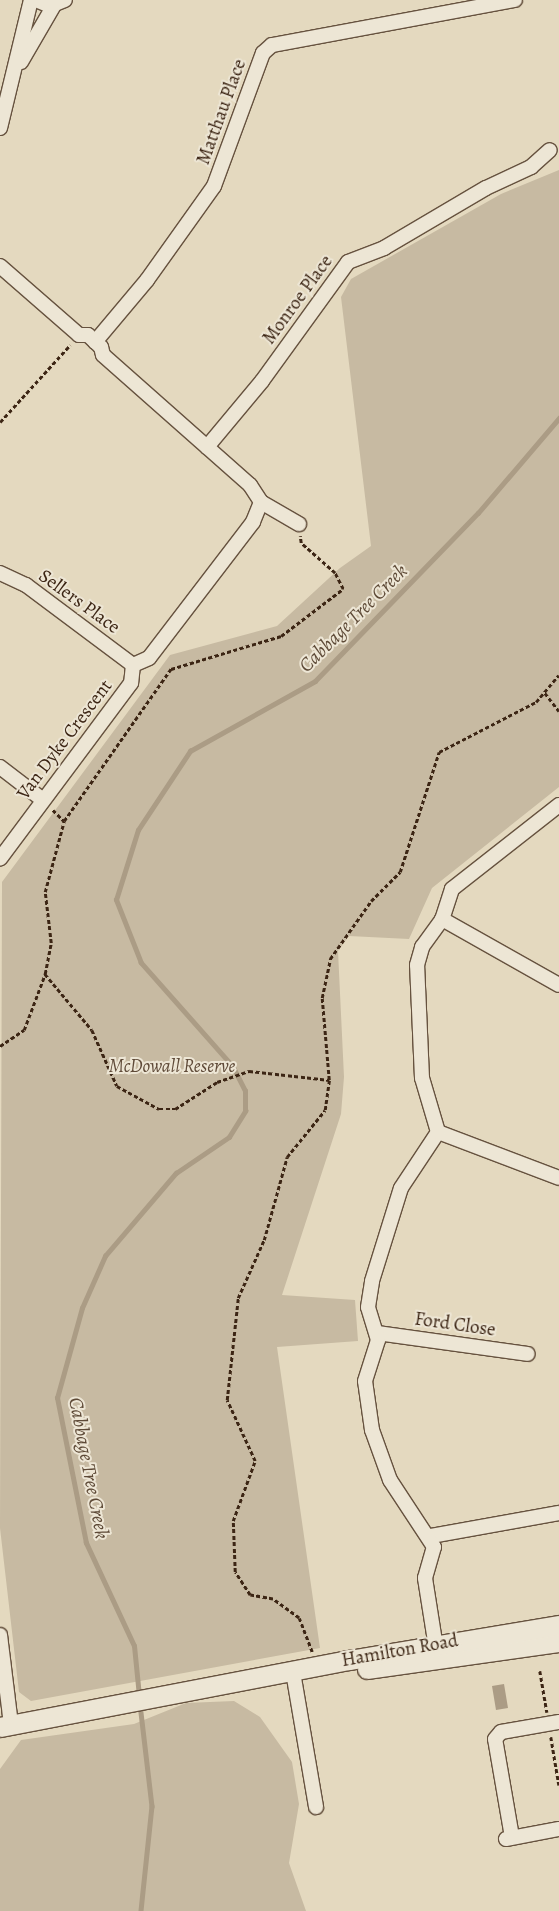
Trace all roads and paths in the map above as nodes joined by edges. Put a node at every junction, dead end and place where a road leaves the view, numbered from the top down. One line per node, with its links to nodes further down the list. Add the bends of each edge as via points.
1 (31, 0): 5 (street)
2 (36, 0): 4 (street)
3 (515, 0): 10 (street, Matthau Place, via 272,45 263,53 214,186 147,280)
4 (60, 3): 5 (street)
5 (16, 72): 6 (street)
6 (0, 128)
7 (550, 150): 12 (street, Monroe Place, via 531,168 486,188 384,248 348,262 262,381)
8 (0, 266): 9 (street)
9 (79, 335): 10 (street); 11 (path)
10 (95, 342): 12 (street, via 103,355)
11 (0, 422)
12 (207, 447): 13 (street, via 250,485)
13 (261, 502): 14 (street); 16 (street, via 253,522 149,658)
14 (299, 524): 25 (path, via 301,543 335,573 343,589 281,636 170,669 64,821 45,892 51,943)
15 (0, 573): 16 (street, Sellers Place, via 26,585)
16 (133, 665): 21 (street, Van Dyke Crescent, via 131,683)
17 (559, 675): 18 (path)
18 (545, 693): 19 (path); 28 (path, via 518,713 444,748 434,759 400,872 345,935 325,974 322,1007)
19 (559, 711)
20 (0, 767): 21 (street)
21 (43, 800): 23 (street, Van Dyke Crescent)
22 (559, 805): 24 (street, via 452,889)
23 (0, 859)
24 (442, 919): 26 (street); 29 (street, via 422,947 417,966 422,1078)
25 (45, 974): 27 (path, via 24,1030); 28 (path, via 92,1030 117,1086 159,1109 175,1109 218,1082 249,1071)
26 (559, 985)
27 (0, 1046)
28 (329, 1080): 39 (path, via 325,1110 287,1157 264,1240 238,1298 226,1388 230,1409 254,1460 233,1521 235,1572 245,1591 281,1603 299,1618)
29 (438, 1132): 30 (street); 31 (street, via 401,1188 372,1281 368,1307)
30 (559, 1178)
31 (377, 1333): 32 (street, Ford Close); 34 (street, via 365,1372 372,1430 390,1480)
32 (528, 1354)
33 (559, 1513): 34 (street)
34 (431, 1536): 38 (street, via 434,1547 425,1578)
35 (559, 1625): 38 (main road, Hamilton Road)
36 (0, 1635): 43 (street)
37 (559, 1642): 38 (main road, Hamilton Road)
38 (436, 1651): 40 (main road, Hamilton Road); 41 (main road, Hamilton Road)
39 (314, 1656)
40 (294, 1678): 41 (main road, Hamilton Road); 44 (street)
41 (242, 1683): 43 (main road, Hamilton Road)
42 (559, 1722): 45 (street, via 501,1732 494,1740 509,1838)
43 (6, 1726)
44 (316, 1807)
45 (559, 1829)

